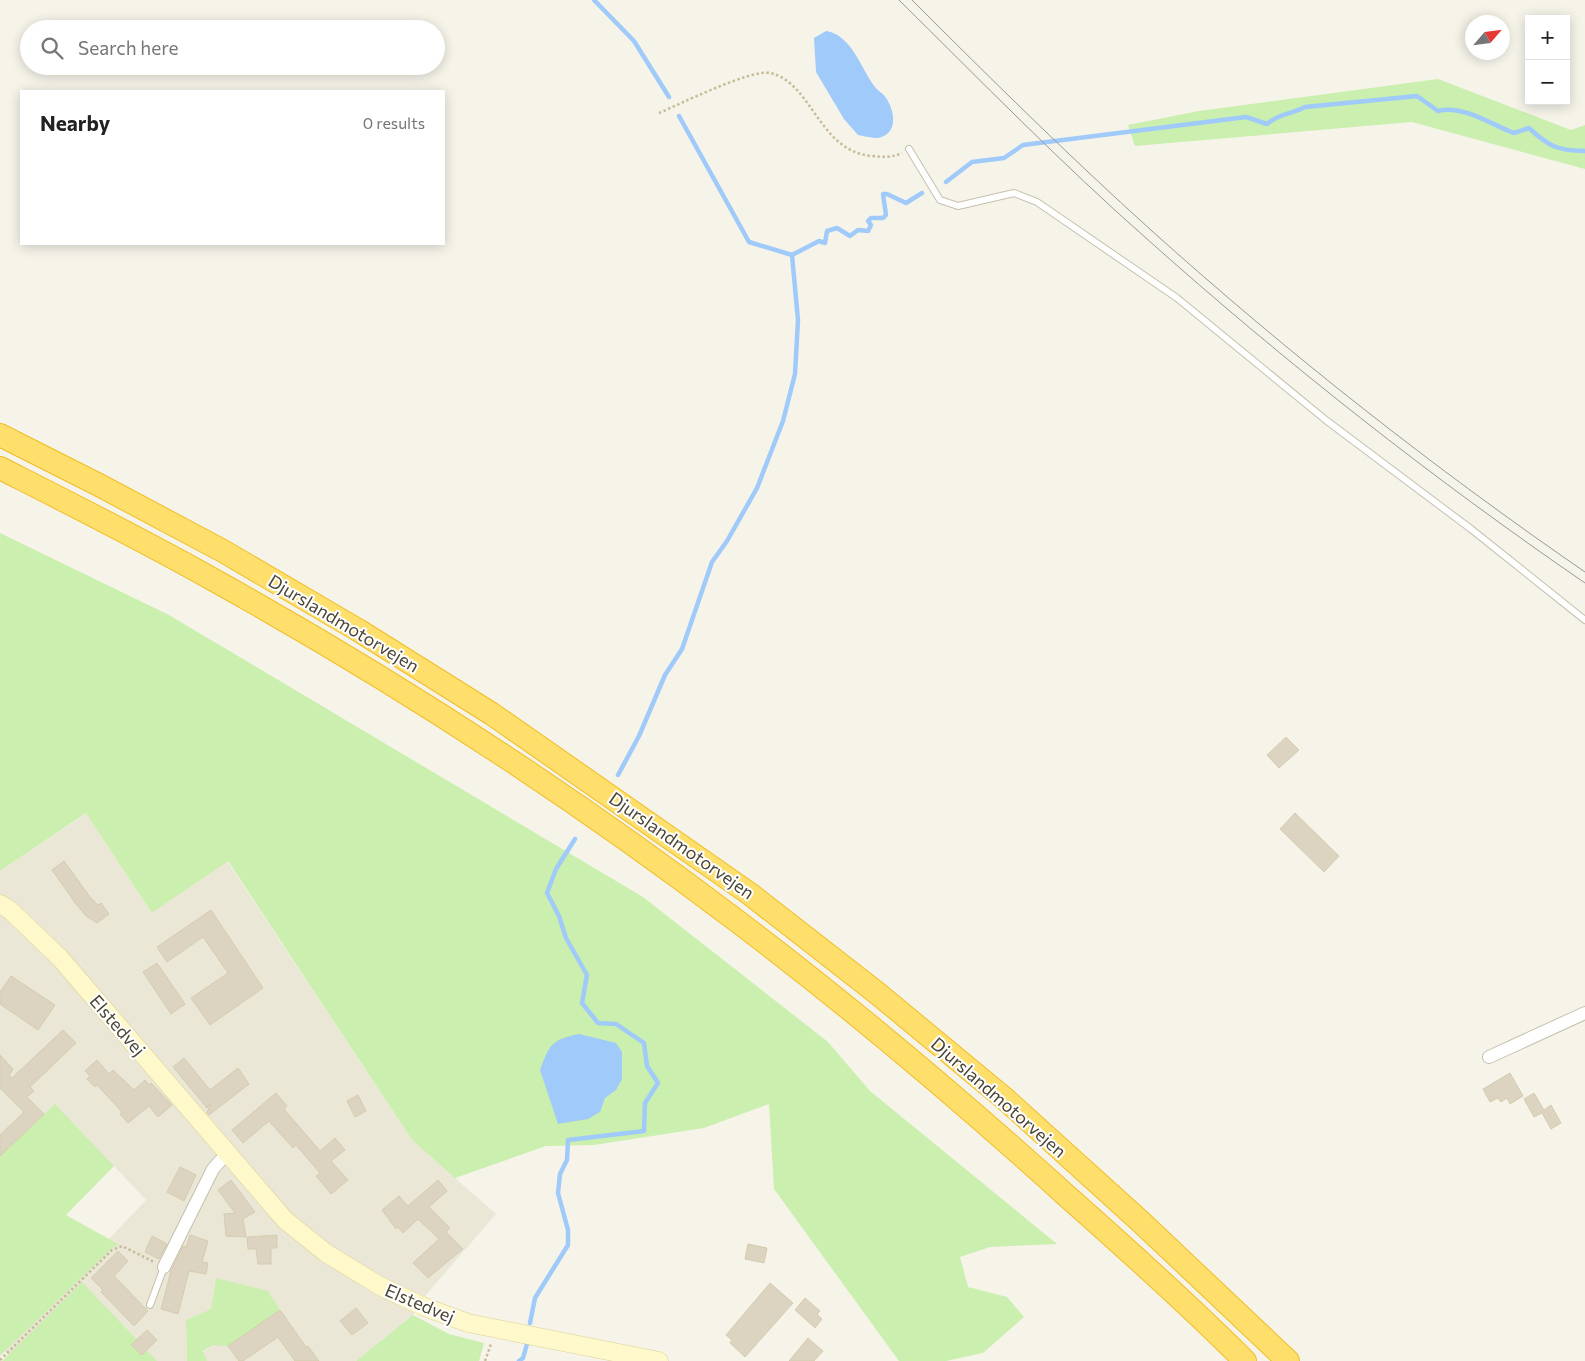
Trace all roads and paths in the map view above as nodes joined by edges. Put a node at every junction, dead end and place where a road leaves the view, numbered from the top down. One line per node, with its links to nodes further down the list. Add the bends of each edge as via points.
1 (659, 113): 2 (path, via 738,79 768,72 787,81 838,144 866,156 891,158)
2 (909, 149): 5 (lane, via 940,200 958,206 1014,193 1037,202 1176,298 1327,421)
3 (0, 435): 15 (highway, Djurslandmotorvejen, via 223,551 358,630 492,714 750,894 877,992 1004,1098)
4 (0, 468): 14 (highway, Djurslandmotorvejen, via 213,579 345,657 473,737 736,920 987,1124)
5 (1585, 620)
6 (0, 904): 9 (street, Elstedvej, via 66,966)
7 (1585, 1013): 8 (street)
8 (1489, 1057)
9 (227, 1153): 10 (street, via 213,1169); 13 (street, Elstedvej, via 293,1228 380,1286 468,1323)
10 (164, 1267): 11 (lane); 12 (path, via 122,1246 116,1248)
11 (150, 1305)
12 (0, 1360)
13 (659, 1361)
14 (1245, 1361)
15 (1288, 1361)

